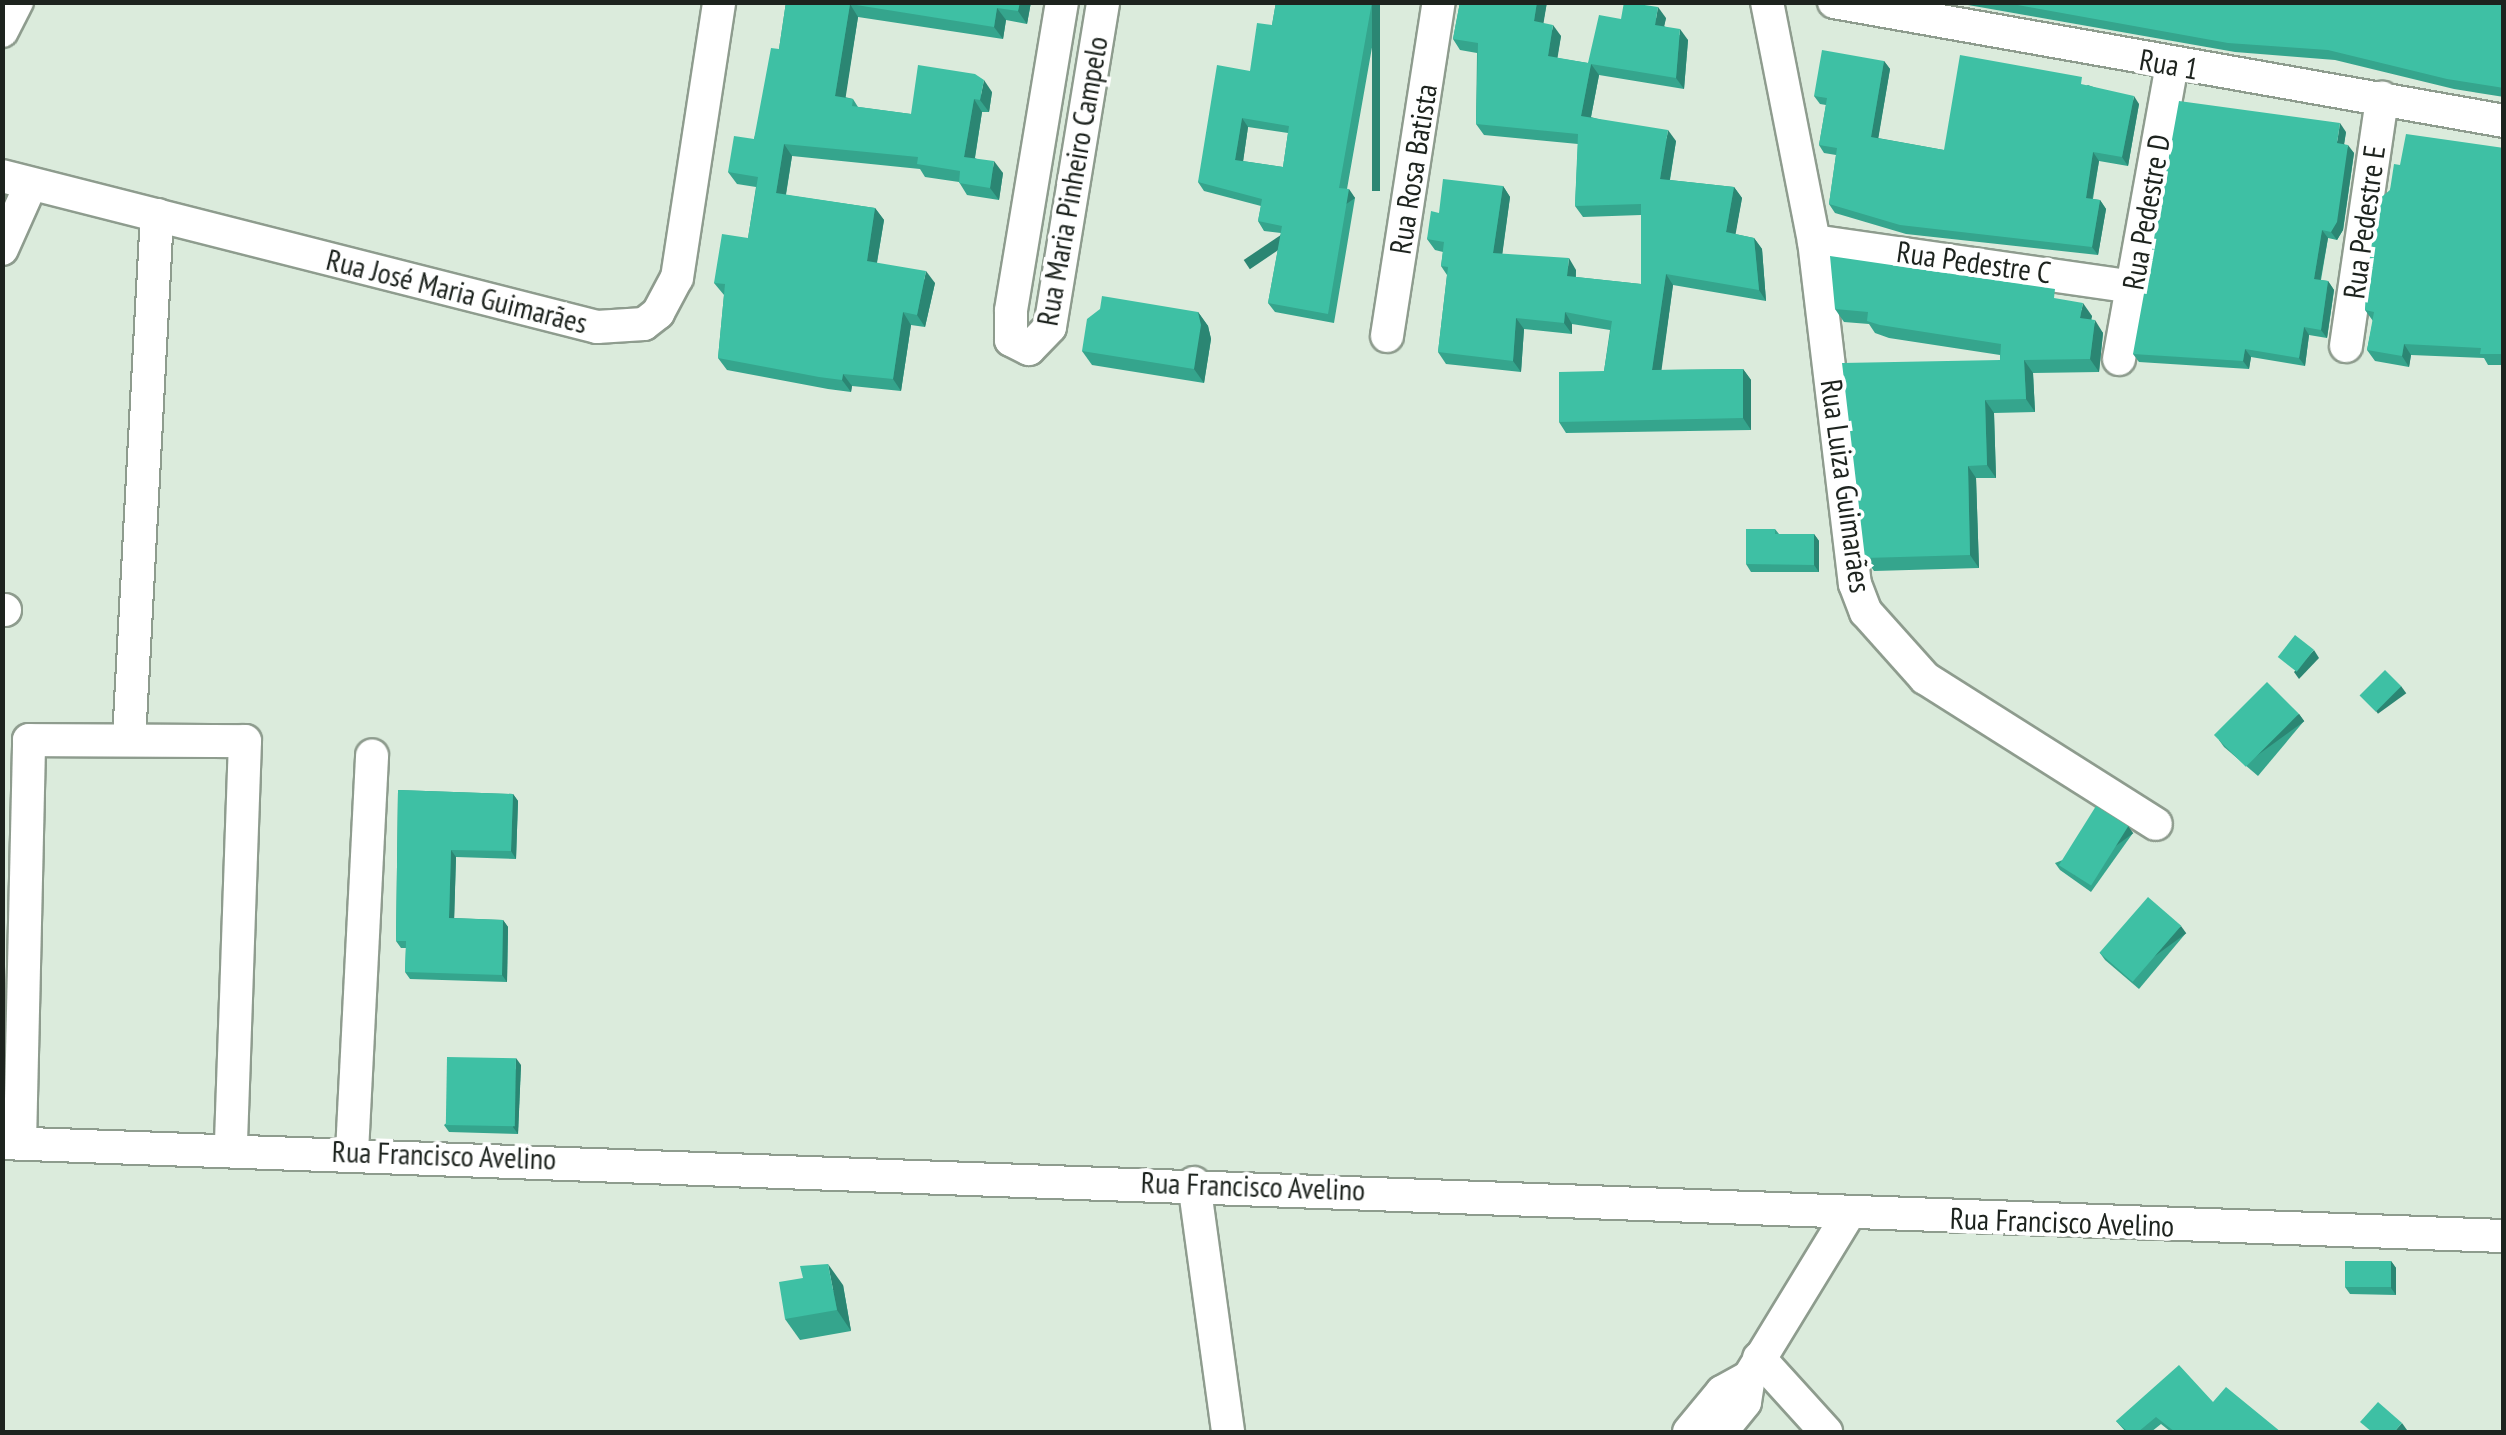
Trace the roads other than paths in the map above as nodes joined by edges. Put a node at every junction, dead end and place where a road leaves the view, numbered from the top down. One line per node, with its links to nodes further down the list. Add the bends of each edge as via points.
1 (18, 2): 8 (street)
2 (719, 2): 13 (street, Rua José Maria Guimarães, via 677,278 669,298 644,324 598,327)
3 (1062, 2): 4 (street, Rua Maria Pinheiro Campelo, via 1011,312 1011,340 1029,349 1050,327)
4 (1104, 2)
5 (1439, 2): 17 (street, Rua Rosa Batista)
6 (1768, 2): 14 (street, Rua Luiza Guimarães)
7 (1834, 2): 9 (street, Rua 1)
8 (2, 31)
9 (2172, 65): 10 (street, Rua 1); 16 (street, Rua Pedestre D)
10 (2382, 98): 11 (street, Rua 1); 18 (street, Rua Pedestre E)
11 (2504, 121)
12 (17, 180): 13 (street, Rua José Maria Guimarães); 15 (street)
13 (157, 216): 20 (street)
14 (1814, 241): 16 (street, Rua Pedestre C); 22 (street, Rua Luiza Guimarães, via 1855,584 1866,612 1926,678)
15 (2, 249)
16 (2133, 287): 19 (street, Rua Pedestre D)
17 (1387, 336)
18 (2346, 346)
19 (2119, 359)
20 (129, 740): 23 (street, via 28,740); 24 (street, via 245,741)
21 (372, 756): 25 (street)
22 (2156, 824)
23 (12, 1143): 24 (street, Rua Francisco Avelino)
24 (231, 1148): 25 (street, Rua Francisco Avelino)
25 (352, 1152): 26 (street, Rua Francisco Avelino)
26 (1194, 1184): 27 (street, Rua Francisco Avelino); 30 (street)
27 (1848, 1215): 28 (street, Rua Francisco Avelino); 29 (street)
28 (2504, 1236)
29 (1754, 1368): 31 (street, via 1722,1392); 32 (street, via 1745,1402); 33 (street)
30 (1228, 1432)
31 (1689, 1432)
32 (1721, 1432)
33 (1826, 1432)

